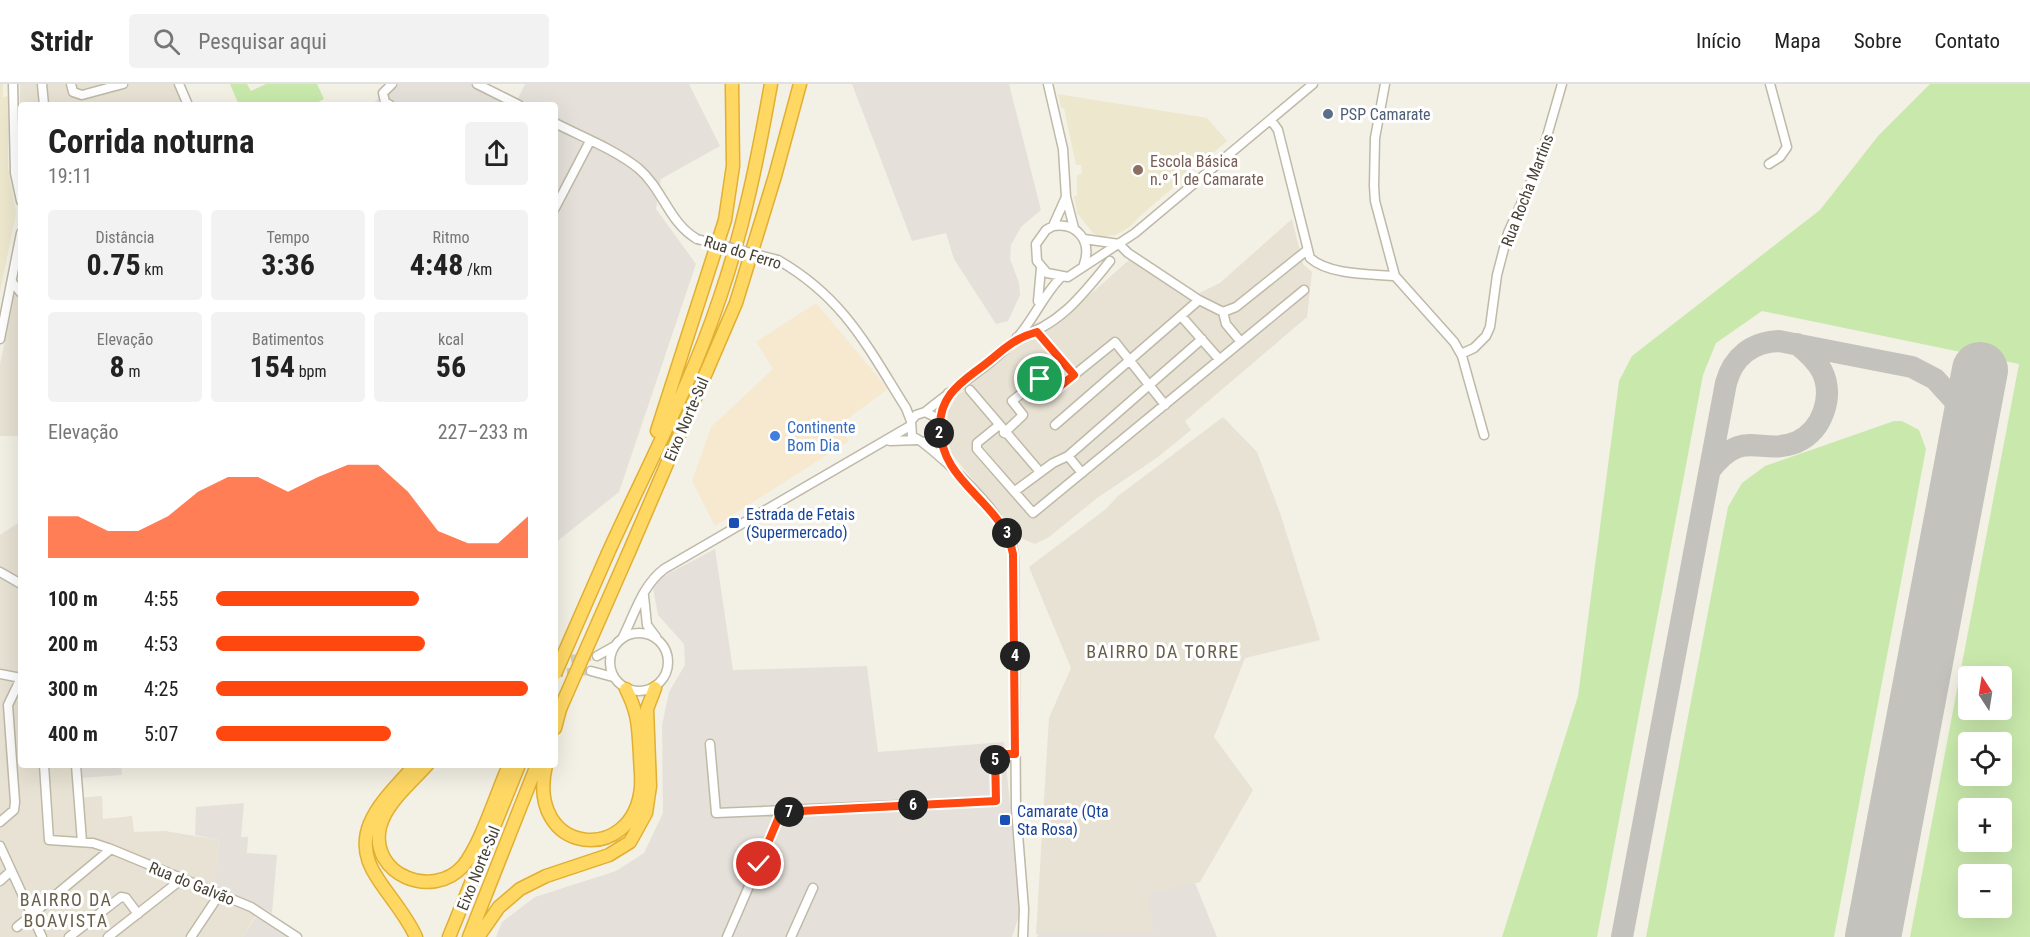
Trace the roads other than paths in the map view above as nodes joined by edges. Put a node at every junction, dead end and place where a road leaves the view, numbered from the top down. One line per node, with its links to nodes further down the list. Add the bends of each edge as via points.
1 (13, 84): 24 (street)
2 (42, 84): 17 (street)
3 (71, 84): 4 (street, via 73,92 82,95)
4 (123, 84)
5 (179, 84): 18 (street)
6 (393, 84): 19 (street, via 383,93)
7 (477, 84): 20 (street)
8 (732, 84): 73 (highway, via 733,166 725,220)
9 (771, 84): 73 (highway, via 749,199 720,298 693,370)
10 (795, 84): 21 (highway)
11 (800, 84): 21 (highway)
12 (1048, 84): 28 (street, via 1063,149)
13 (1313, 84): 22 (street)
14 (1385, 84): 39 (street, via 1377,124 1374,186)
15 (1562, 84): 53 (street, Rua Rocha Martins, via 1539,164 1508,234 1497,275 1490,327 1480,342)
16 (1770, 84): 26 (street, via 1787,147)
17 (44, 102)
18 (187, 102)
19 (385, 102)
20 (513, 102)
21 (791, 109): 90 (highway, Eixo Norte-Sul, bridge, via 776,176 735,303)
22 (1271, 120): 33 (street); 35 (street, via 1278,130)
23 (558, 125): 25 (street, Rua do Ferro)
24 (17, 138): 27 (street)
25 (590, 141): 29 (street); 61 (street, Rua do Ferro, bridge, via 638,168 659,192 679,227 697,239 778,260 807,277 829,296 862,337)
26 (1769, 164)
27 (18, 187)
28 (1066, 197): 30 (street); 31 (street)
29 (558, 199)
30 (1053, 226): 31 (street); 38 (street, via 1036,244)
31 (1074, 228): 32 (street)
32 (1084, 239): 33 (street); 37 (street)
33 (1119, 244): 37 (street); 44 (street)
34 (18, 249): 41 (street)
35 (1306, 251): 39 (street, via 1324,266); 46 (street, via 1236,307)
36 (1110, 261): 48 (street, via 1071,308)
37 (1084, 264): 40 (street, via 1074,274)
38 (1041, 268): 40 (street); 45 (street)
39 (1395, 276): 53 (street)
40 (1061, 278): 45 (street)
41 (12, 282): 42 (street); 50 (street)
42 (18, 289)
43 (1304, 290): 52 (street)
44 (1199, 300): 46 (street); 47 (street)
45 (1038, 304): 49 (street)
46 (1223, 312): 52 (street, via 1226,324)
47 (1182, 316): 51 (street); 55 (street)
48 (1037, 332): 49 (street); 56 (street)
49 (1017, 337): 59 (street)
50 (0, 339)
51 (1202, 339): 54 (street); 57 (street)
52 (1241, 342): 54 (street)
53 (1461, 354): 66 (street)
54 (1219, 359): 60 (street)
55 (1130, 362): 56 (street, via 1115,342); 57 (street); 63 (street)
56 (1074, 375): 64 (street, via 1058,388 1040,379 1012,401 1023,415)
57 (1149, 385): 60 (street); 69 (street)
58 (970, 390): 64 (street)
59 (949, 392): 61 (street); 62 (street)
60 (1165, 405): 72 (street)
61 (915, 418): 62 (street, via 934,415); 67 (street); 68 (street)
62 (939, 422): 65 (street)
63 (1054, 425)
64 (1001, 429): 71 (street); 74 (street, via 977,443 977,449)
65 (939, 433): 67 (street, via 932,441); 70 (street)
66 (1484, 435)
67 (919, 441): 68 (street); 70 (street)
68 (882, 442): 77 (street, via 664,569)
69 (1068, 456): 71 (street); 72 (street)
70 (946, 460): 92 (street, via 1011,541)
71 (1040, 472): 74 (street)
72 (1082, 473): 74 (street, via 1033,513)
73 (643, 475): 82 (highway, bridge)
74 (1015, 491)
75 (0, 572): 76 (street)
76 (18, 582)
77 (644, 592): 78 (street); 79 (street, via 647,625)
78 (623, 637): 79 (street, via 645,633); 80 (street)
79 (656, 638): 88 (street, via 669,657 668,669)
80 (613, 647): 81 (street); 86 (street, via 610,668)
81 (597, 656)
82 (558, 666)
83 (591, 671): 86 (street)
84 (0, 674): 85 (street)
85 (18, 677)
86 (614, 677): 89 (street)
87 (18, 684): 102 (street, via 8,705 14,810)
88 (655, 688): 89 (street, via 635,692); 122 (highway, via 647,709 650,786 646,813 630,842 609,855 520,889 499,907)
89 (626, 689): 100 (highway, via 638,712 641,788 635,807 620,830 599,840 577,840 558,827 546,808 542,782)
90 (558, 713)
91 (710, 744): 101 (street, via 716,813)
92 (1015, 754): 101 (street, via 995,754 996,801); 125 (street)
93 (44, 768): 103 (street, Rua do Galvão, via 49,840)
94 (76, 768): 103 (street)
95 (412, 768): 119 (highway, via 375,810 365,832 366,857 376,878 408,918)
96 (424, 768): 97 (highway, via 386,811 380,829 381,849 389,866 404,878 424,884 443,880 463,866)
97 (508, 768)
98 (518, 768): 120 (highway, Eixo Norte-Sul)
99 (536, 768): 121 (highway, Eixo Norte-Sul)
100 (545, 768)
101 (781, 812): 123 (street)
102 (0, 822)
103 (82, 842): 105 (street, Rua do Galvão)
104 (0, 846): 106 (street)
105 (111, 849): 107 (street, Rua do Galvão); 112 (street)
106 (11, 871): 108 (street); 112 (street)
107 (182, 879): 110 (street, Rua do Galvão); 111 (street)
108 (0, 881)
109 (813, 888): 124 (street)
110 (219, 895): 117 (street); 118 (street, Rua do Galvão, via 251,907)
111 (138, 914): 115 (street, via 121,897); 116 (street)
112 (31, 916): 113 (street); 114 (street)
113 (17, 927)
114 (42, 937)
115 (69, 937)
116 (108, 937)
117 (190, 937)
118 (297, 937)
119 (416, 937)
120 (449, 937)
121 (469, 937)
122 (478, 937)
123 (727, 937)
124 (791, 937)
125 (1023, 937)

